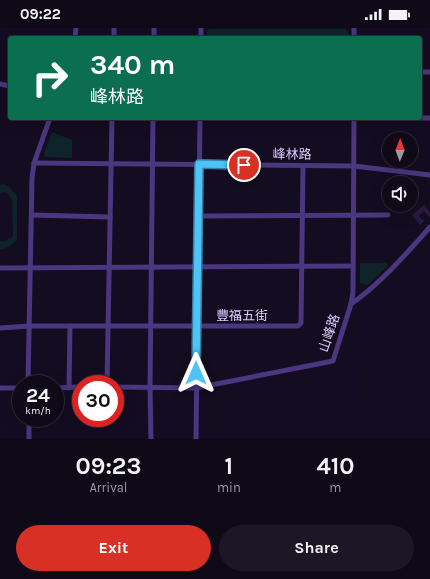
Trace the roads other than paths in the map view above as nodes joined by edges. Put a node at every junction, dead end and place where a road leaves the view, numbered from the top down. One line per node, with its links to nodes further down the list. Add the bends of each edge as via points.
1 (49, 120): 6 (street)
2 (112, 120): 7 (street)
3 (153, 120): 8 (street)
4 (200, 120): 9 (street)
5 (354, 120): 11 (street, 山峰路)
6 (34, 163): 7 (street, 峰林路); 15 (street)
7 (111, 164): 8 (street, 峰林路); 18 (street)
8 (152, 164): 9 (street, 峰林路); 26 (street)
9 (199, 164): 10 (street, 峰林路); 16 (street)
10 (303, 166): 11 (street, 峰林路); 17 (street, 豐福五街)
11 (354, 166): 12 (street, 峰林路); 13 (street, 山峰路)
12 (430, 175)
13 (353, 215): 14 (street); 17 (street); 21 (street, 山峰路)
14 (388, 215)
15 (32, 216): 18 (street); 22 (street)
16 (198, 216): 17 (street); 24 (street)
17 (303, 216): 20 (street, 豐福五街)
18 (110, 217): 23 (street)
19 (430, 227): 27 (street, via 364,295)
20 (302, 266): 21 (street); 24 (street); 32 (street, 豐福五街, via 300,325)
21 (353, 266): 27 (street, 山峰路)
22 (31, 267): 23 (street); 25 (street); 28 (street)
23 (109, 267): 26 (street); 30 (street)
24 (197, 267): 26 (street); 32 (street)
25 (0, 268)
26 (151, 268): 31 (street)
27 (351, 304): 42 (street, 山峰路, via 333,361)
28 (30, 326): 29 (street, 豐福五街); 33 (street, 豐福五街); 34 (street)
29 (70, 326): 30 (street, 豐福五街); 41 (street)
30 (108, 326): 31 (street, 豐福五街); 35 (street)
31 (150, 326): 32 (street, 豐福五街); 37 (street)
32 (197, 326): 42 (street)
33 (0, 328)
34 (28, 375)
35 (107, 375)
36 (124, 387): 37 (street, 山峰路)
37 (150, 387): 42 (street, 山峰路); 45 (street)
38 (0, 388): 39 (street)
39 (12, 388)
40 (64, 388): 41 (street)
41 (69, 388)
42 (196, 388): 46 (street)
43 (29, 427): 44 (street)
44 (29, 439)
45 (151, 439)
46 (196, 439)

